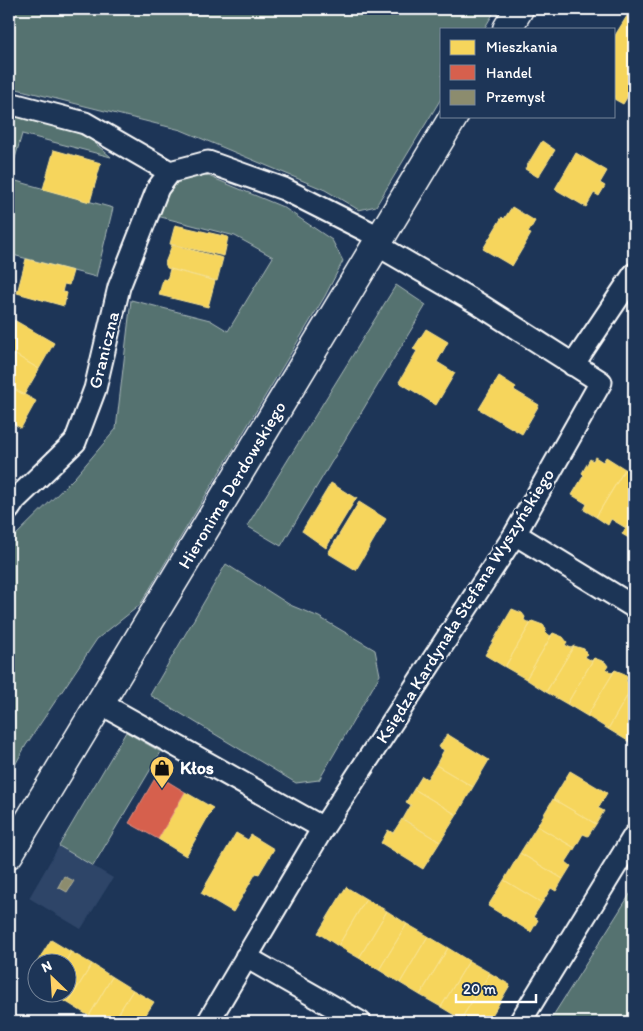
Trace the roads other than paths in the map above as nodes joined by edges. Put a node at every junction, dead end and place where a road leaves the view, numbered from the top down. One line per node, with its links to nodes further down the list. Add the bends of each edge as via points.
1 (519, 9): 2 (street)
2 (508, 28)
3 (9, 103): 5 (street, via 85,123)
4 (453, 118): 6 (street, Hieronima Derdowskiego)
5 (170, 172): 6 (street, via 208,162 284,189); 9 (street, Graniczna, via 158,188 119,287 95,389 74,442)
6 (379, 241): 8 (street, Księdza Kardynała Stefana Wyszyńskiego); 12 (street, Hieronima Derdowskiego)
7 (634, 274): 8 (street)
8 (573, 365): 10 (street, Księdza Kardynała Stefana Wyszyńskiego, via 600,382)
9 (9, 509)
10 (515, 534): 11 (street); 13 (street, Księdza Kardynała Stefana Wyszyńskiego)
11 (634, 607)
12 (100, 703): 13 (street); 15 (street, Hieronima Derdowskiego)
13 (323, 828): 16 (street, Księdza Kardynała Stefana Wyszyńskiego)
14 (634, 836): 19 (street)
15 (9, 854)
16 (246, 957): 17 (street, Księdza Kardynała Stefana Wyszyńskiego); 18 (street)
17 (208, 1022)
18 (360, 1022)
19 (520, 1022)

